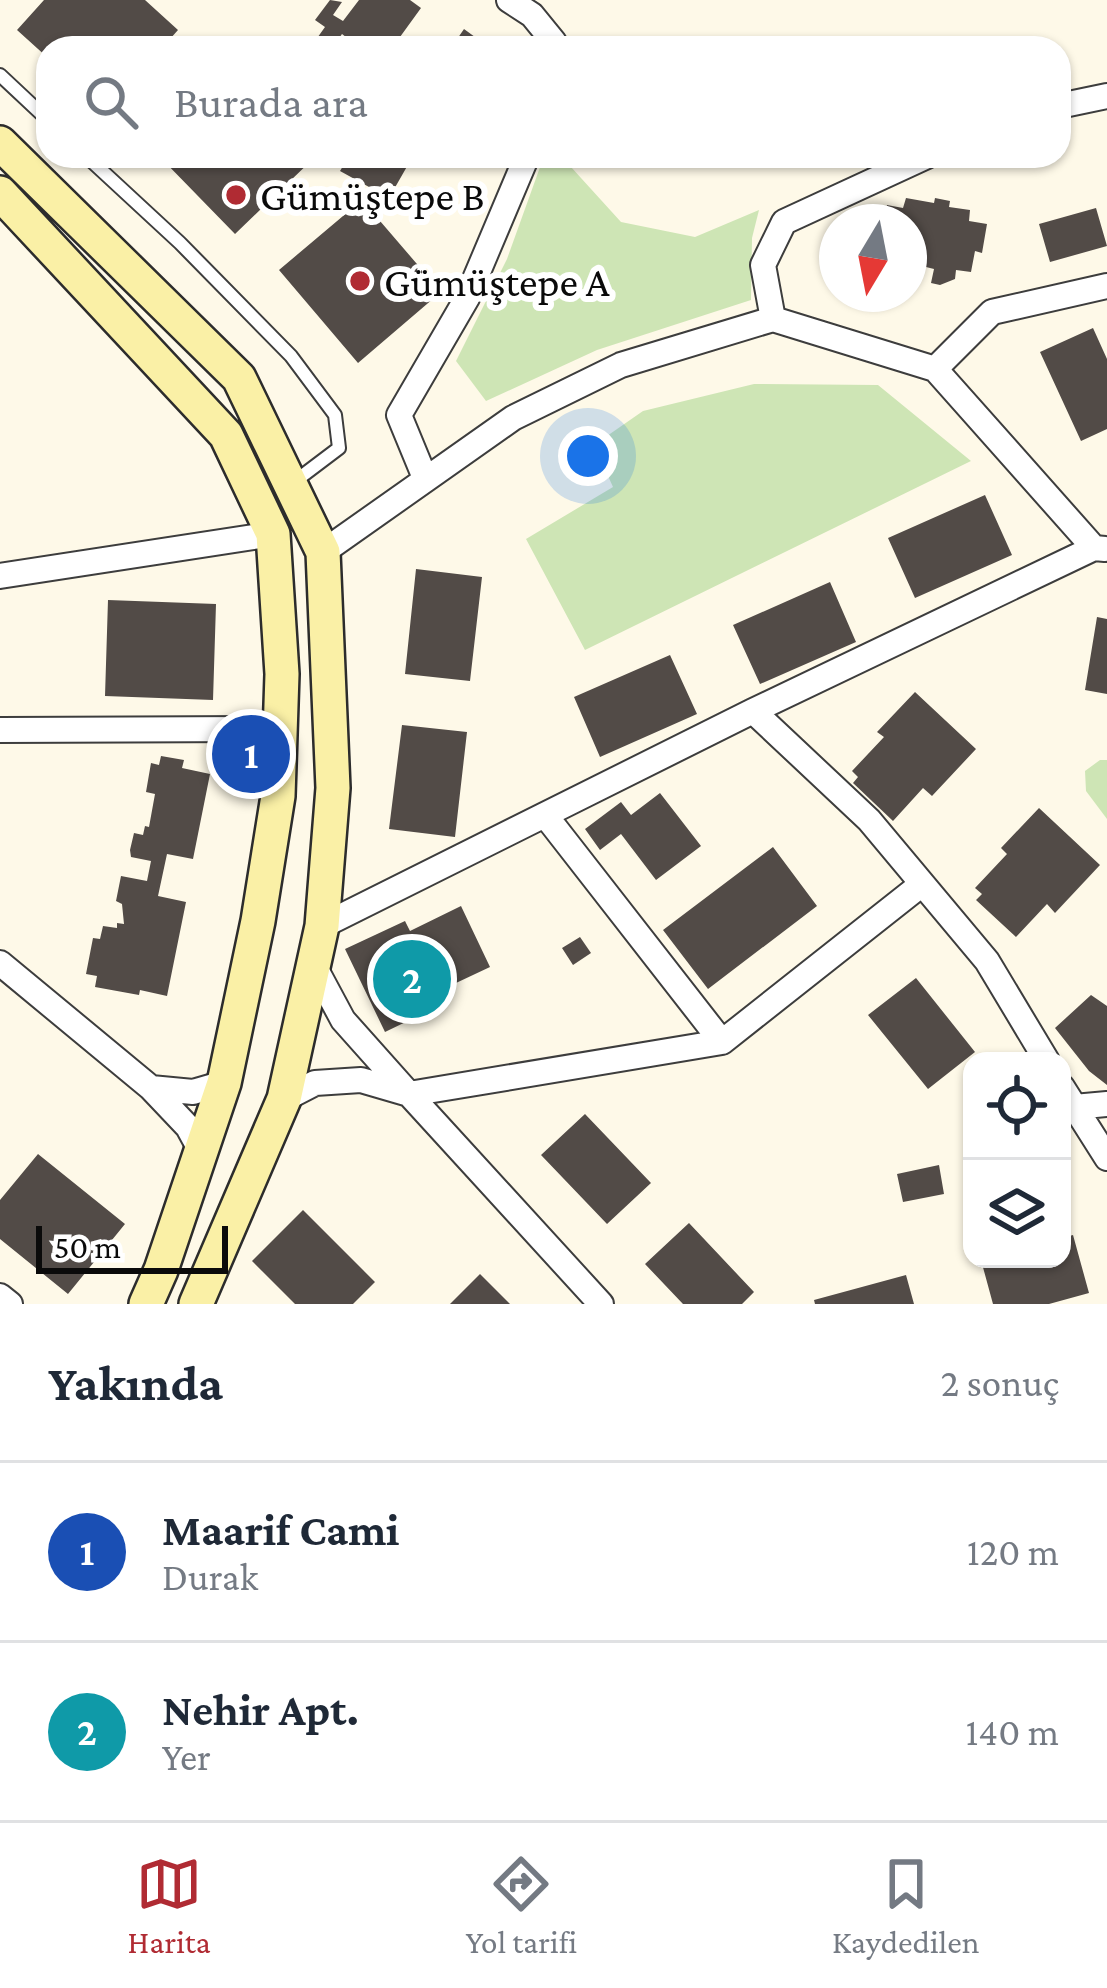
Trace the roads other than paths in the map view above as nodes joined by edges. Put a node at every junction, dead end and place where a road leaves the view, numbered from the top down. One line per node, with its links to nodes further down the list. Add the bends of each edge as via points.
1 (509, 0): 2 (street)
2 (547, 36)
3 (0, 75): 6 (lane)
4 (1107, 96): 5 (street)
5 (1071, 104)
6 (36, 109)
7 (0, 143): 16 (main road, via 238,378)
8 (99, 168): 16 (lane, via 291,356 335,415 339,448)
9 (522, 168): 15 (street, via 467,298 399,415)
10 (901, 168): 13 (street, via 784,222 763,265)
11 (0, 193): 17 (main road, via 226,435)
12 (1107, 286): 14 (street, via 992,311)
13 (773, 320): 14 (street); 15 (street, via 621,365 513,418)
14 (935, 369): 18 (street)
15 (424, 478): 19 (street)
16 (291, 484): 19 (main road)
17 (272, 534): 20 (street); 22 (main road)
18 (1100, 549): 21 (street)
19 (322, 552): 27 (main road, via 332,788)
20 (0, 576)
21 (753, 711): 24 (street); 25 (street, via 869,820)
22 (280, 729): 23 (street); 26 (main road)
23 (0, 730)
24 (544, 815): 27 (street); 29 (street)
25 (922, 884): 29 (street); 30 (street, via 987,961)
26 (258, 921): 27 (main road, via 300,924); 31 (main road)
27 (318, 942): 33 (street, via 343,1020); 35 (main road)
28 (0, 963): 32 (street)
29 (722, 1042): 33 (street)
30 (1041, 1052)
31 (224, 1083): 32 (street, via 193,1092); 35 (main road, via 241,1097); 38 (main road)
32 (151, 1088): 38 (street)
33 (409, 1094): 35 (street, via 361,1080 315,1083); 44 (street)
34 (1071, 1098): 37 (street)
35 (284, 1099): 43 (main road)
36 (1071, 1102): 39 (street)
37 (1107, 1104)
38 (201, 1151): 42 (main road)
39 (1107, 1158)
40 (0, 1296): 41 (street)
41 (10, 1304)
42 (146, 1304)
43 (196, 1304)
44 (602, 1304)

